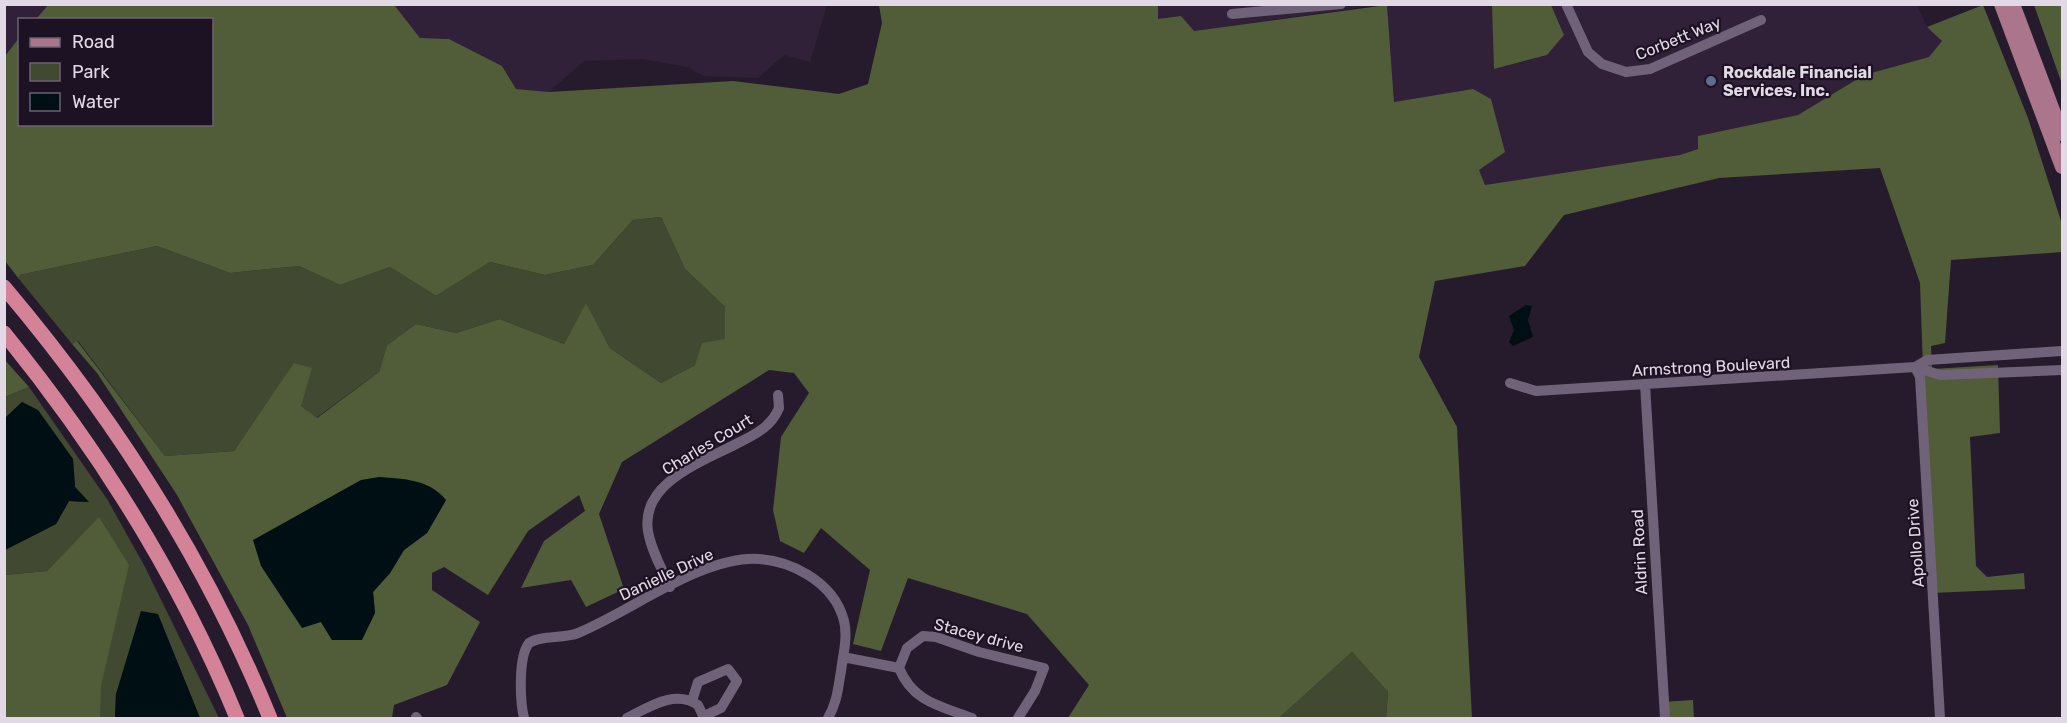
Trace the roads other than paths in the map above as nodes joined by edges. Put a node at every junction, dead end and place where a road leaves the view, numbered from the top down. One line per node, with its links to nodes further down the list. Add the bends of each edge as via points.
1 (1341, 4): 5 (street)
2 (1566, 4): 6 (street, Corbett Way, via 1588,52 1602,64 1626,72 1650,69)
3 (2001, 4): 8 (main road)
4 (2013, 4): 7 (main road)
5 (1232, 14)
6 (1761, 20)
7 (2062, 134)
8 (2062, 167)
9 (4, 287): 23 (highway, via 81,383 159,499 215,601)
10 (4, 333): 22 (highway, via 50,391 130,510 193,623)
11 (2062, 351): 12 (street, Armstrong Boulevard, via 1927,360)
12 (1915, 367): 13 (street, Armstrong Boulevard, via 1940,375); 15 (street, Armstrong Boulevard); 30 (street, Apollo Drive, via 1920,378)
13 (2062, 370)
14 (1510, 383): 15 (street, Armstrong Boulevard, via 1536,391)
15 (1645, 384): 29 (street, Aldrin Road)
16 (778, 395): 17 (street, Charles Court, via 779,408 769,424 682,474 652,501 648,532)
17 (670, 587): 18 (street, Danielle Drive, via 732,561 766,560 794,568 818,582 838,606 845,628); 24 (street, Danielle Drive, via 576,634 530,643 524,652 522,676)
18 (843, 657): 19 (street); 26 (street, Danielle Drive, via 837,697)
19 (899, 668): 27 (street, via 916,696); 28 (street, Stacey drive, via 907,648 919,638 931,636 1044,668)
20 (692, 701): 21 (street); 21 (street, via 698,682 728,669 737,681 721,708); 25 (street, via 667,699)
21 (704, 717)
22 (237, 718)
23 (270, 718)
24 (524, 718)
25 (627, 718)
26 (828, 718)
27 (972, 718)
28 (1018, 718)
29 (1665, 718)
30 (1940, 718)

